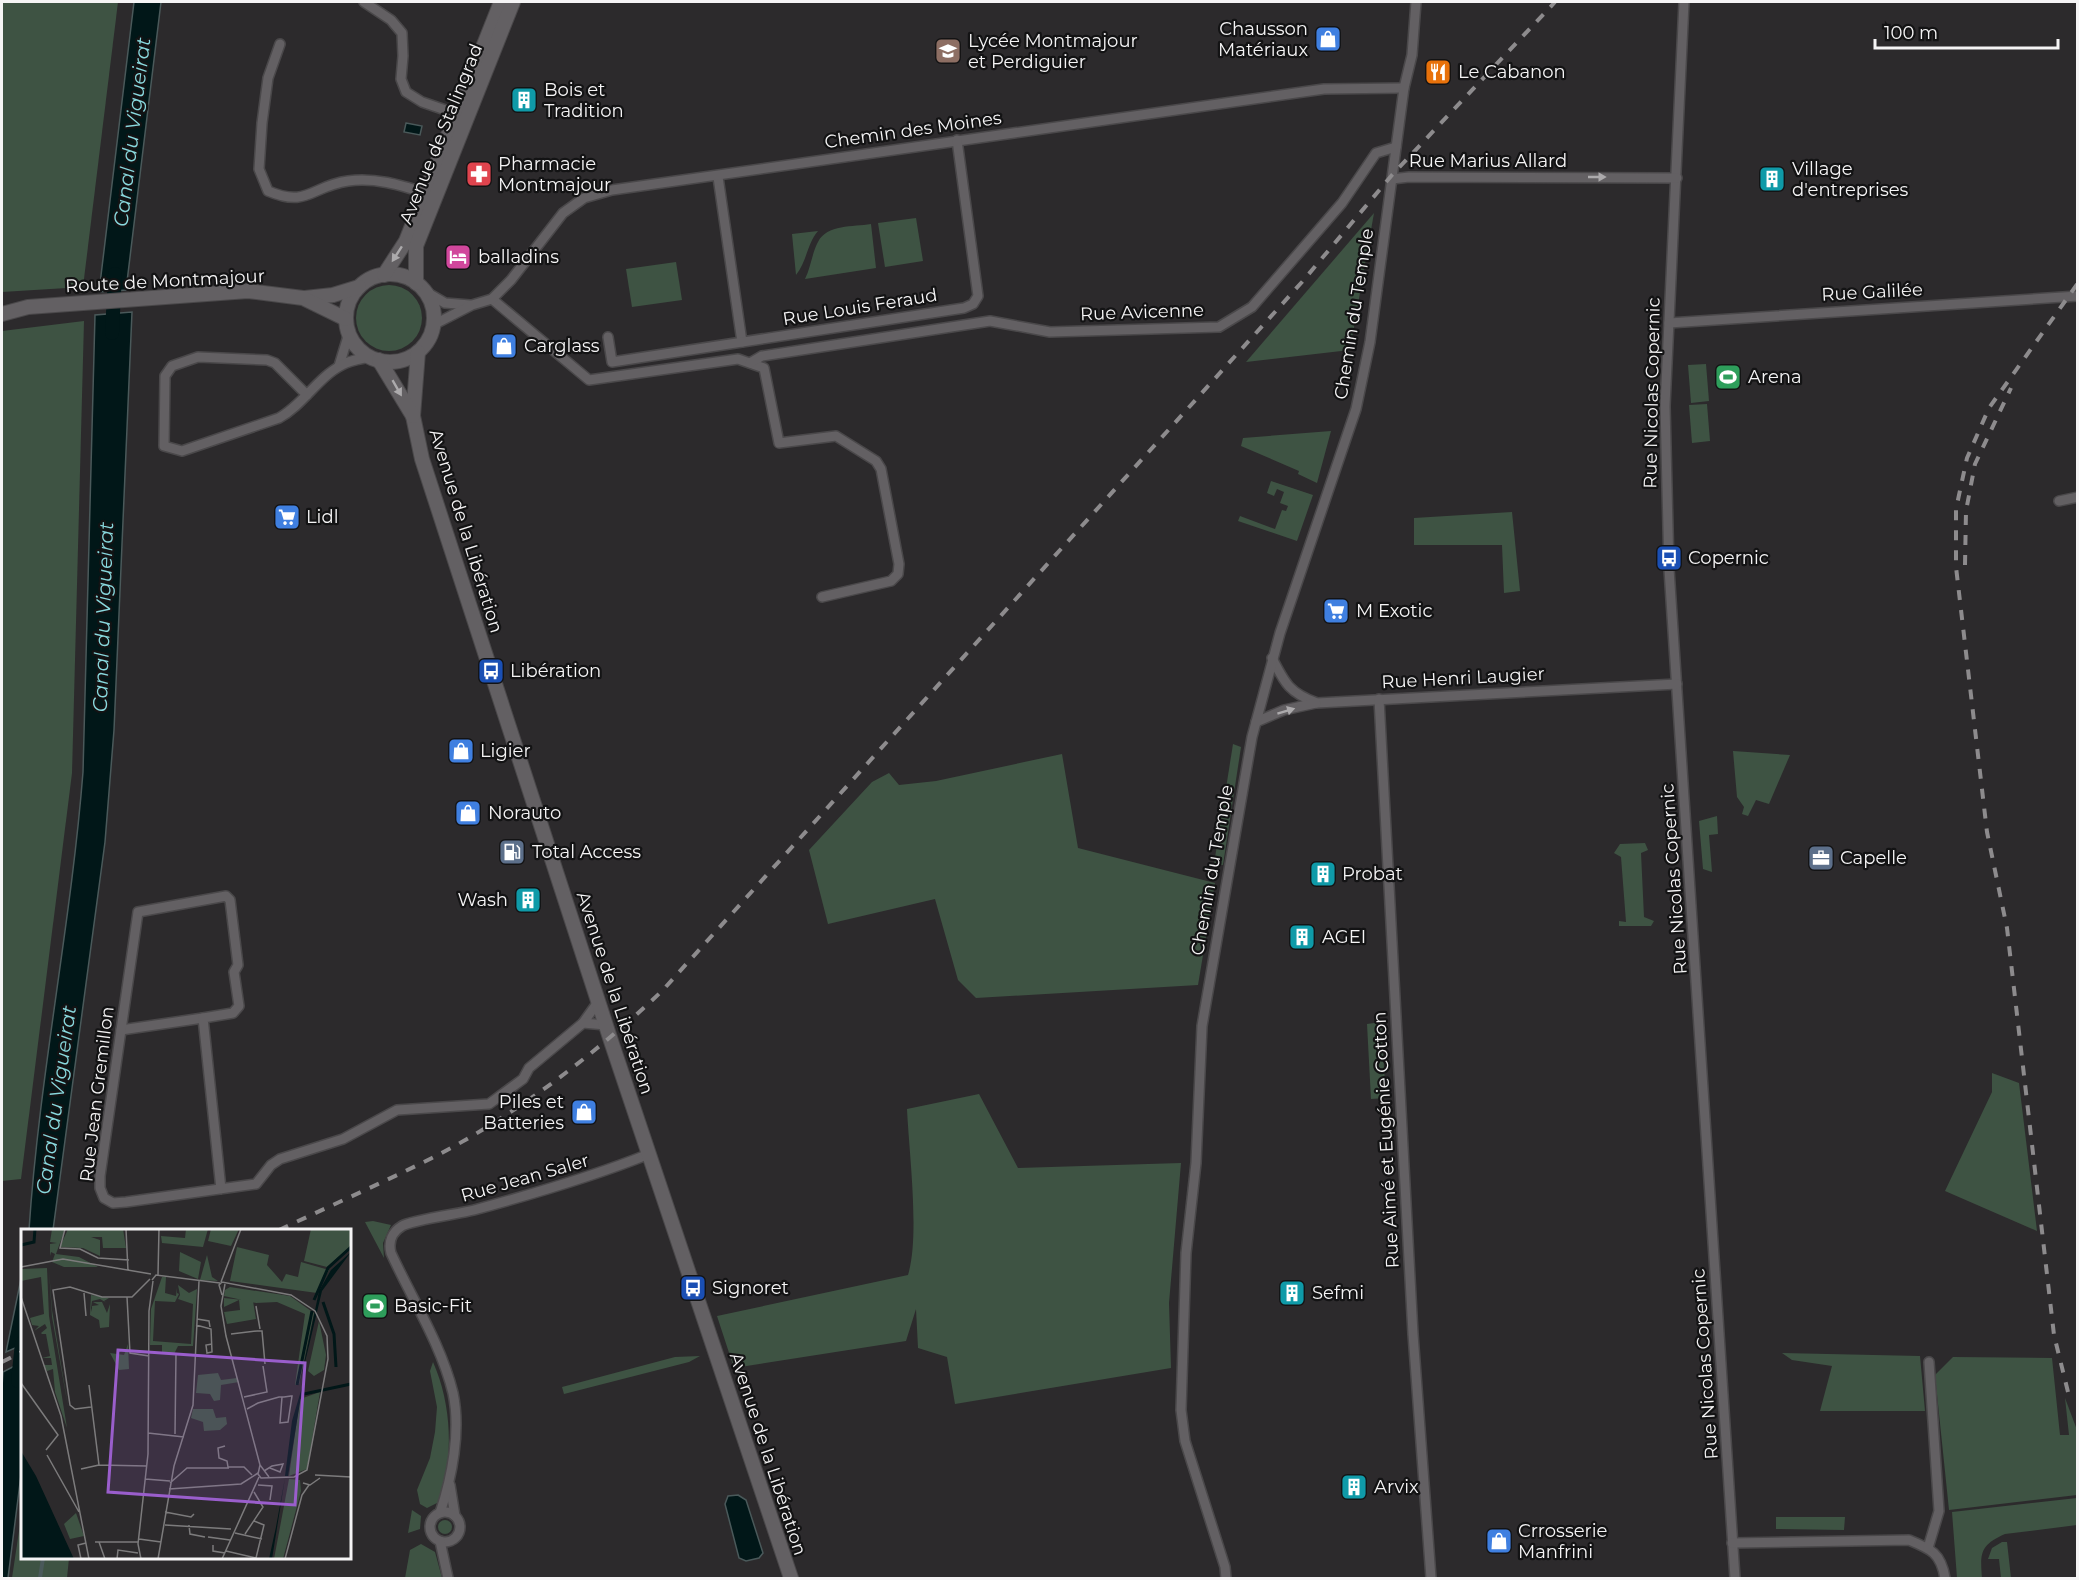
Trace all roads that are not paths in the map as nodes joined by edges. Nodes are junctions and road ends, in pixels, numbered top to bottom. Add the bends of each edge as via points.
1 (364, 2) edge
2 (507, 2) edge
3 (513, 2) edge
4 (1416, 2) edge
5 (1684, 2) edge
6 (498, 8) edge
7 (280, 44) dead end
8 (1404, 88) junction
9 (473, 102) junction
10 (457, 114) junction
11 (461, 135) junction
12 (957, 140) junction
13 (1396, 147) junction
14 (449, 150) junction
15 (718, 177) junction
16 (1677, 178) junction
17 (1392, 179) junction
18 (433, 193) junction
19 (384, 274) junction
20 (359, 287) junction
21 (421, 287) junction
22 (2078, 296) edge
23 (303, 298) junction
24 (492, 299) junction
25 (2, 303) edge
26 (472, 305) junction
27 (28, 307) junction
28 (2, 314) edge
29 (1669, 323) junction
30 (434, 325) junction
31 (347, 326) junction
32 (608, 337) dead end
33 (742, 342) junction
34 (418, 352) junction
35 (375, 359) junction
36 (750, 363) junction
37 (339, 366) junction
38 (307, 395) junction
39 (413, 416) junction
40 (2078, 497) edge
41 (2059, 501) dead end
42 (822, 597) dead end
43 (1272, 658) junction
44 (1677, 684) junction
45 (1379, 699) junction
46 (1317, 703) junction
47 (1256, 722) junction
48 (598, 1002) junction
49 (203, 1018) junction
50 (583, 1023) junction
51 (606, 1025) junction
52 (120, 1030) junction
53 (649, 1154) junction
54 (221, 1189) junction
55 (1929, 1362) dead end
56 (450, 1483) junction
57 (440, 1513) junction
58 (455, 1516) junction
59 (444, 1541) junction
60 (1732, 1543) junction
61 (1928, 1548) junction
62 (448, 1578) edge
63 (790, 1578) edge
64 (1226, 1578) edge
65 (1431, 1578) edge
66 (1735, 1578) edge
67 (1945, 1578) edge

1 - 10 street via 391,20 402,33 400,79 406,92
2 - 6 main road, Avenue de Stalingrad via 504,9
3 - 9 main road, Avenue de Stalingrad
4 - 8 street, Rue Marius Allard via 1412,55
5 - 16 street, Rue Nicolas Copernic
6 - 10 main road, Avenue de Stalingrad
7 - 18 street via 268,78 262,123 259,169 268,191 286,199 307,197 345,181 367,179
8 - 12 street, Chemin des Moines via 1324,89
8 - 13 street, Rue Marius Allard
9 - 10 main road
9 - 11 main road, Avenue de Stalingrad
10 - 11 main road
10 - 14 main road, Avenue de Stalingrad
11 - 14 main road, Avenue de Stalingrad
12 - 15 street, Chemin des Moines
12 - 33 street, Rue Louis Feraud via 978,296 973,304
13 - 17 street, Rue Marius Allard
13 - 36 street, Rue Avicenne via 1376,153 1342,203 1252,307 1219,327 1050,332 990,321 762,356
14 - 18 main road, Avenue de Stalingrad
15 - 24 street, Chemin des Moines via 612,190 584,198 563,213
15 - 33 street
17 -> 16 street, Rue Marius Allard
16 - 29 street, Rue Nicolas Copernic
17 - 43 street, Chemin du Temple via 1370,342 1356,409
18 -> 19 main road, Avenue de Stalingrad
18 - 21 main road, Avenue de Stalingrad via 416,246
19 - 20 main road
19 - 21 main road via 395,274
20 - 23 main road, Route de Montmajour
20 - 31 main road via 347,308
21 - 26 street, Chemin des Moines via 445,303
21 - 30 main road via 434,314
22 - 29 street, Rue Galilée
23 - 27 main road, Route de Montmajour via 248,291
23 - 31 main road, Route de Montmajour
24 - 26 street, Chemin des Moines
24 - 36 street via 589,380 738,359
25 - 27 main road, Route de Montmajour
26 - 30 street, Chemin des Moines
27 - 28 main road, Route de Montmajour
29 - 44 street, Rue Nicolas Copernic via 1666,459
30 - 34 main road
31 - 35 main road via 361,351
31 - 37 street
32 - 33 street, Rue Louis Feraud via 612,362
34 - 35 main road via 393,362
34 - 39 main road, Avenue de la Libération
35 - 37 street
35 -> 39 main road, Avenue de la Libération
36 - 42 street via 764,368 779,443 836,436 876,461 880,469 898,574 891,581
37 - 38 street
38 - 38 street via 279,418 182,451 164,446 165,376 172,366 189,358 267,360 275,363
39 - 48 main road, Avenue de la Libération via 445,533
40 - 41 street
43 - 46 street via 1282,679 1296,695
43 - 47 street, Chemin du Temple
44 - 45 street, Rue Henri Laugier
44 - 60 street, Rue Nicolas Copernic
45 - 46 street, Rue Henri Laugier
45 - 65 street, Rue Aimé et Eugénie Cotton via 1413,1334
47 -> 46 street, Rue Henri Laugier via 1284,710
47 - 64 street, Chemin du Temple via 1202,1026 1183,1321 1181,1410 1185,1441
48 - 50 street
48 - 51 main road, Avenue de la Libération
49 - 52 street
49 - 52 street, Rue Jean Gremillon via 233,1013 238,1006 234,972 238,965 230,900 226,896 138,912
49 - 54 street
50 - 51 street
50 - 54 street via 529,1068 523,1079 489,1104 397,1110 343,1140 280,1159 256,1184
51 - 53 main road, Avenue de la Libération
52 - 54 street, Rue Jean Gremillon via 100,1176 104,1198 113,1203
53 - 56 street, Rue Jean Saler via 594,1176 442,1218 406,1224 393,1234 389,1246 442,1359 453,1395
53 - 63 main road, Avenue de la Libération
55 - 61 street via 1939,1511
56 - 57 street
56 - 58 street
57 - 58 street
57 - 59 street via 430,1527 433,1536
58 - 59 street via 460,1531
59 - 62 street
60 - 61 street via 1909,1540
60 - 66 street, Rue Nicolas Copernic
61 - 67 street via 1943,1562

